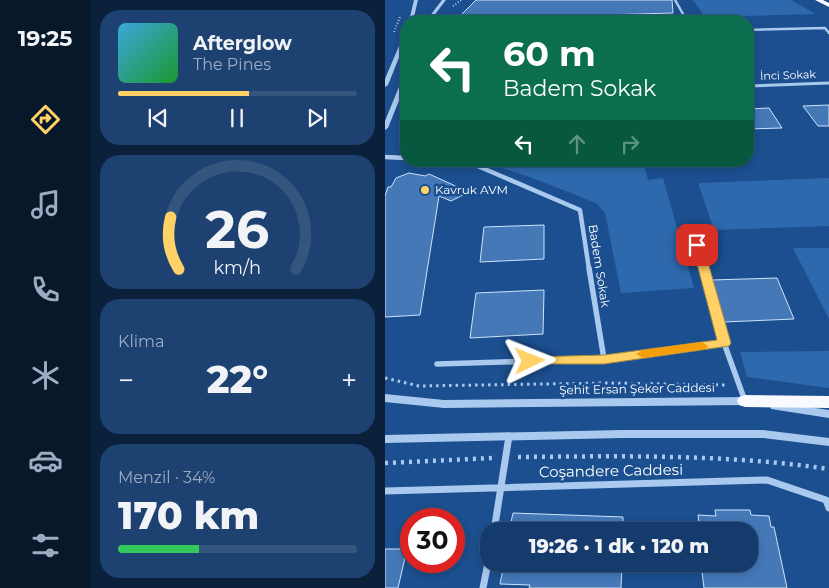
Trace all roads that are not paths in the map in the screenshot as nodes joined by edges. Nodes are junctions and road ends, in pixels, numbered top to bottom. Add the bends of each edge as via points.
1 (416, 0) edge
2 (450, 0) edge
3 (675, 0) edge
4 (818, 0) edge
5 (443, 2) edge
6 (829, 5) edge
7 (412, 15) edge
8 (433, 15) edge
9 (684, 15) edge
10 (754, 30) edge
11 (829, 33) edge
12 (400, 49) edge
13 (829, 83) edge
14 (385, 84) edge
15 (754, 86) edge
16 (400, 94) edge
17 (398, 99) joint
18 (385, 128) edge
19 (385, 158) edge
20 (400, 158) edge
21 (481, 167) edge
22 (697, 245) dead end
23 (724, 343) junction
24 (604, 359) junction
25 (437, 364) dead end
26 (743, 393) junction
27 (387, 398) edge
28 (829, 402) edge
29 (829, 414) edge
30 (509, 435) junction
31 (385, 439) edge
32 (829, 442) edge
33 (502, 487) junction
34 (385, 491) edge
35 (829, 508) edge
36 (496, 522) edge
37 (486, 572) edge
38 (483, 588) edge

1 - 7 street
2 - 5 street
3 - 9 street
4 - 6 highway
5 - 8 street
10 - 11 street via 825,28
12 - 14 street
13 - 15 street, İnci Sokak
16 - 17 street
17 - 18 street
19 - 20 street
21 - 24 street, Badem Sokak via 580,210
22 - 23 street
23 - 24 street
23 - 26 street
24 - 25 street
26 - 27 street, Şehit Ersan Şeker Caddesi via 444,404
26 - 28 highway
26 - 29 street, Şehit Ersan Şeker Caddesi
30 - 31 street
30 - 32 street via 763,434
30 - 33 street
33 - 34 street, Coşandere Caddesi
33 - 35 street, Coşandere Caddesi via 767,480 827,500
33 - 36 street
37 - 38 street

